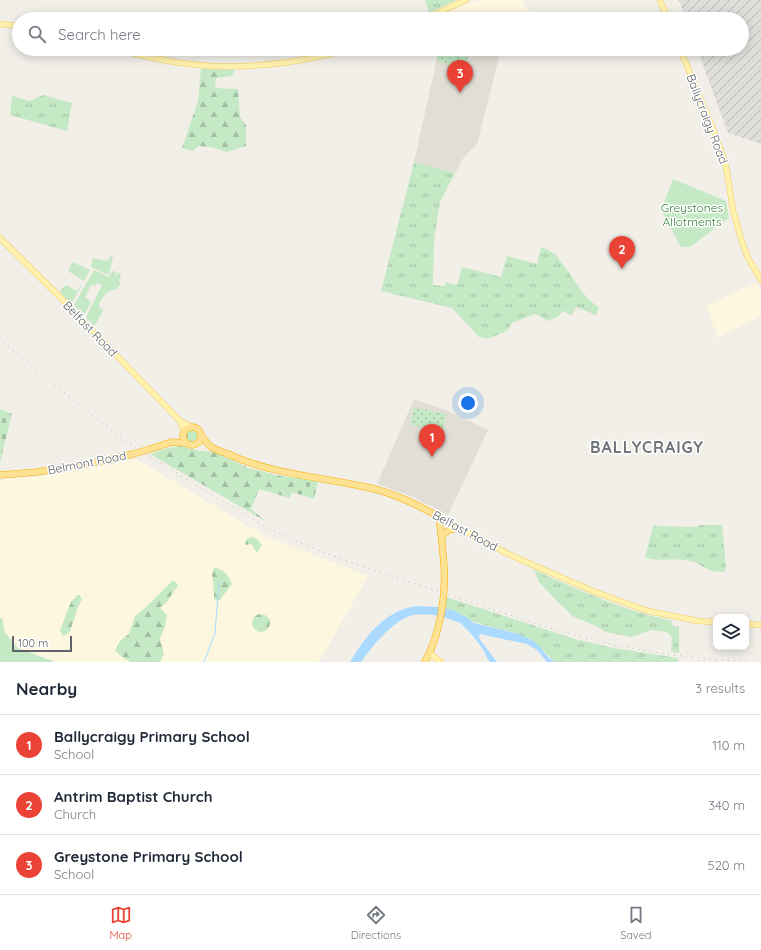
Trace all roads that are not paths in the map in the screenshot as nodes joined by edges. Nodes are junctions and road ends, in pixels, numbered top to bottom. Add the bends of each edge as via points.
1 (466, 0) edge
2 (660, 0) edge
3 (439, 12) edge
4 (665, 12) edge
5 (0, 24) edge
6 (12, 25) edge
7 (147, 56) edge
8 (321, 56) edge
9 (683, 56) edge
10 (0, 238) edge
11 (761, 280) edge
12 (180, 421) junction
13 (192, 427) junction
14 (184, 432) junction
15 (202, 435) junction
16 (172, 442) junction
17 (185, 443) junction
18 (195, 445) junction
19 (211, 447) junction
20 (0, 475) edge
21 (440, 517) junction
22 (459, 528) junction
23 (441, 540) junction
24 (713, 622) edge
25 (749, 624) edge
26 (761, 625) edge
27 (430, 654) junction
28 (426, 662) edge
29 (441, 662) edge

1 - 3 main road
2 - 4 main road
5 - 6 main road
7 - 8 main road via 210,66 238,66
9 - 11 main road, Ballycraigy Road via 724,159 733,210 742,242
10 - 12 main road, Belfast Road
12 - 13 main road, Belfast Road
12 - 14 main road, Belfast Road
13 - 14 highway
13 - 15 highway via 197,428
14 - 16 highway, Belmont Road
14 - 17 highway
15 - 18 highway
15 - 19 highway, Belfast Road
16 - 17 highway, Belmont Road
16 - 20 highway, Belmont Road, bridge via 84,465
17 - 18 highway
18 - 19 highway, Belfast Road
19 - 21 highway, Belfast Road via 238,459 278,471 379,490 409,501
21 - 22 main road, Belfast Road
21 - 23 highway
22 - 23 highway via 448,530
22 - 24 main road, Belfast Road via 510,555 595,592 648,611
23 - 27 highway via 444,567 440,622
25 - 26 main road
27 - 28 highway
27 - 29 main road

